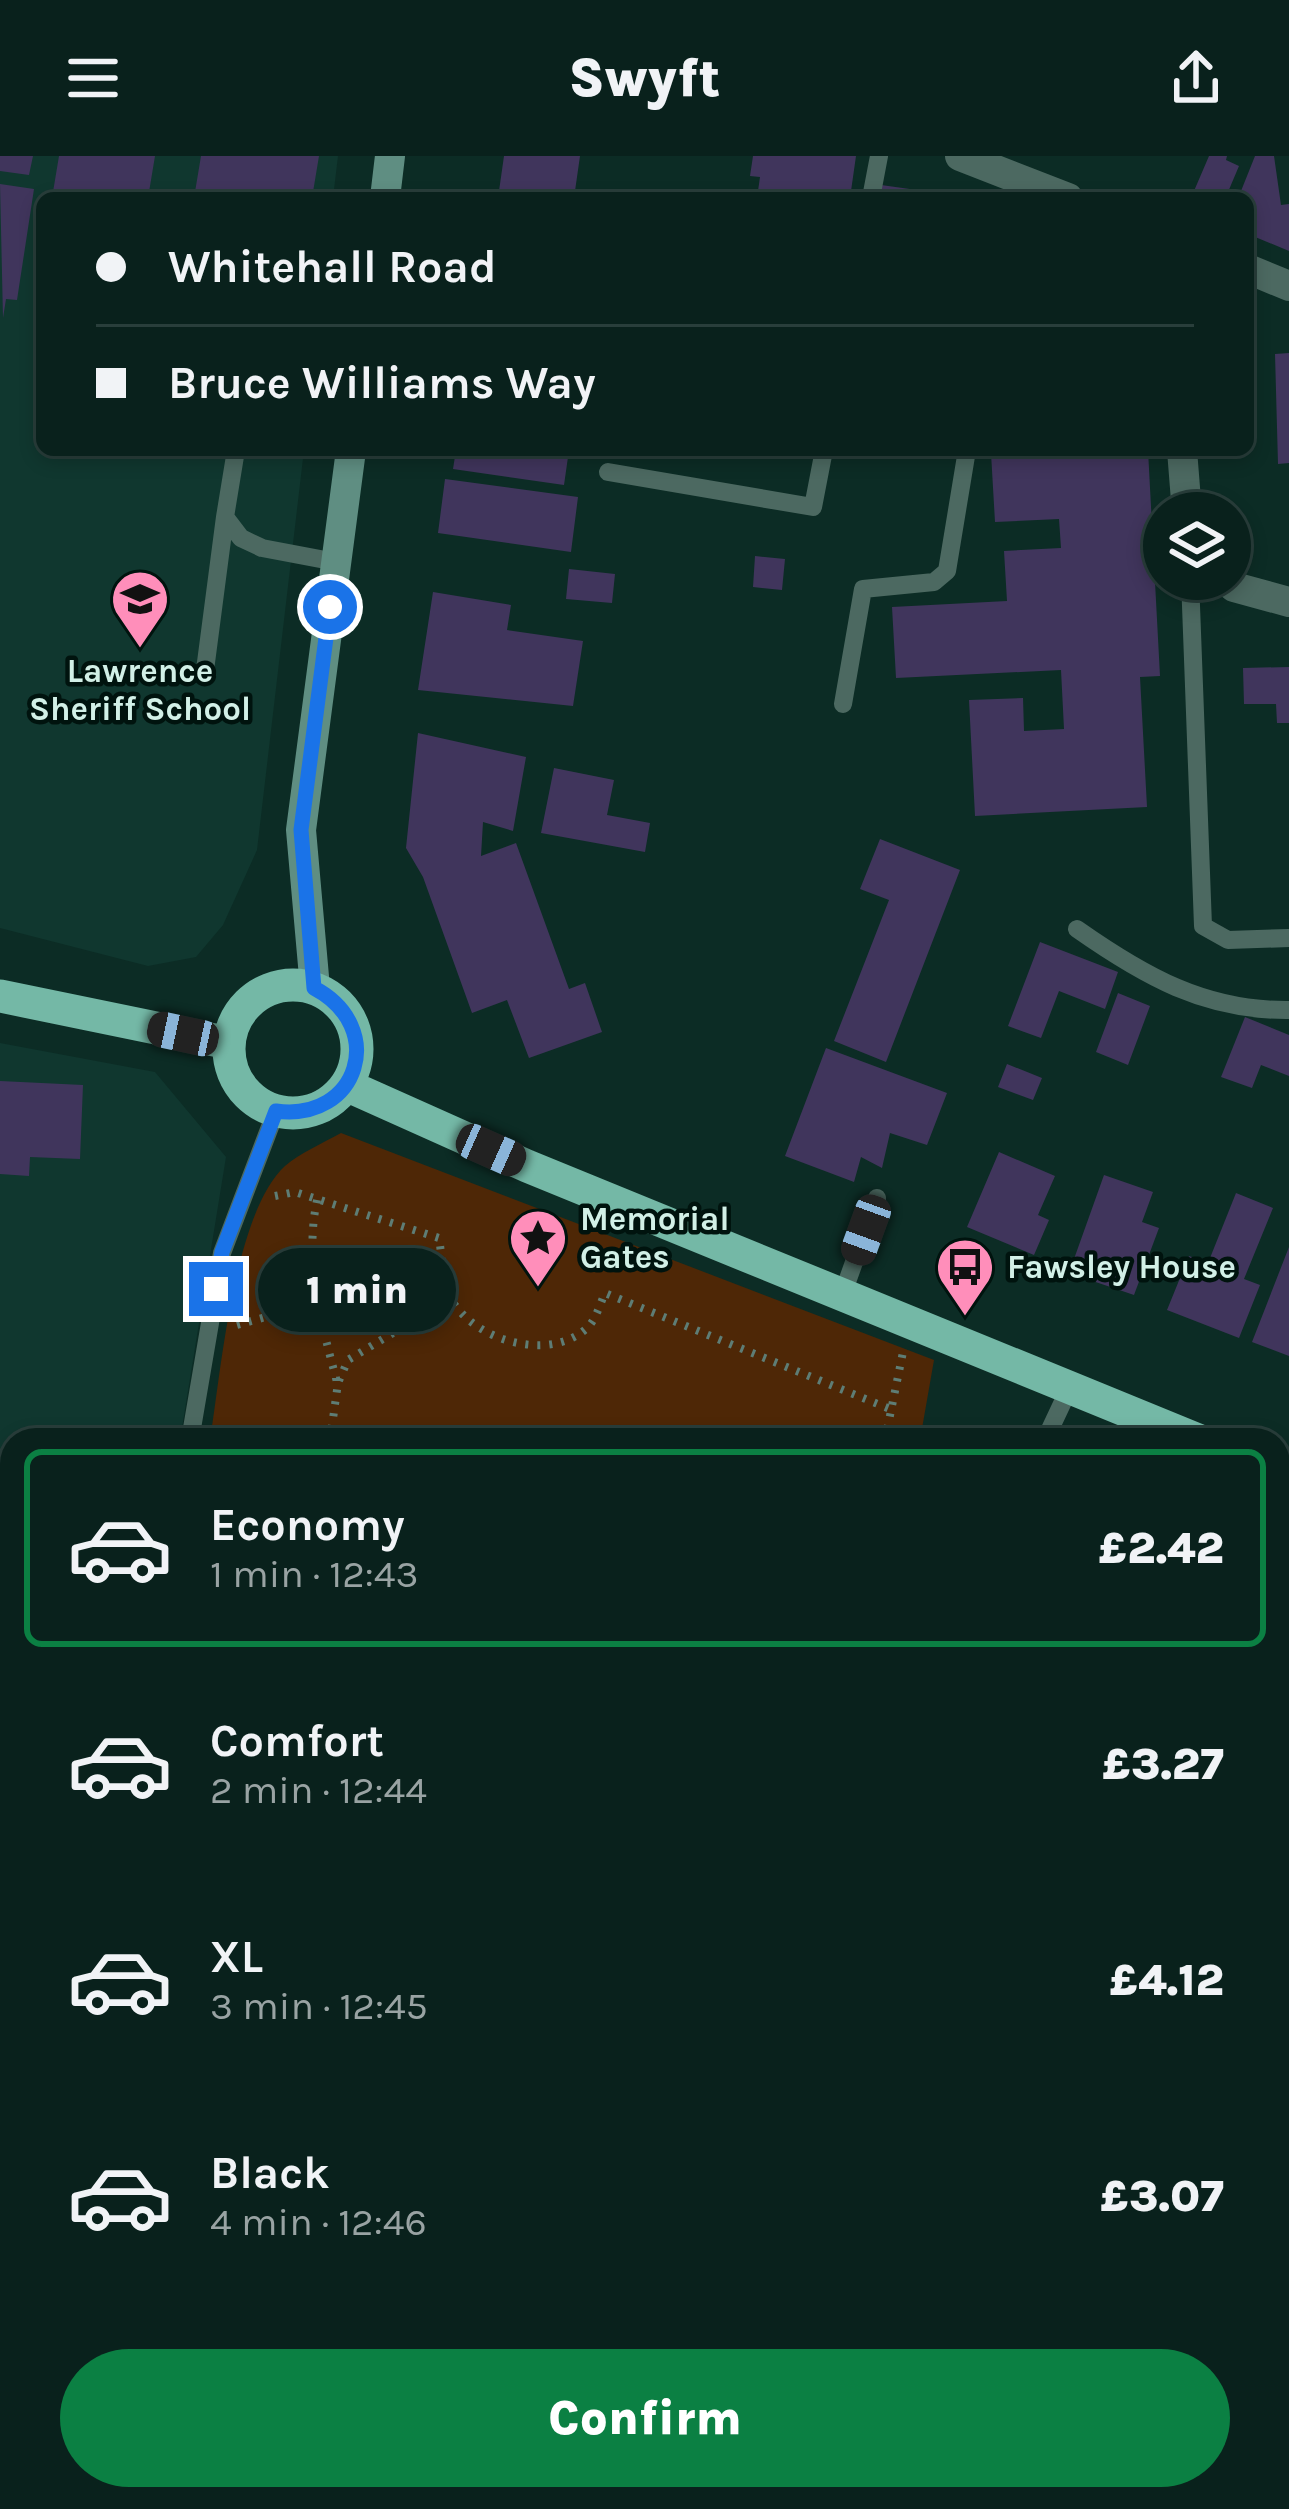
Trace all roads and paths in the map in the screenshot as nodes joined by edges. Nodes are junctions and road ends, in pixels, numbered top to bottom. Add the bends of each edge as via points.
1 (390, 156) edge
2 (879, 156) edge
3 (960, 156) edge
4 (386, 192) edge
5 (872, 192) edge
6 (1053, 192) edge
7 (1254, 271) edge
8 (1289, 286) edge
9 (235, 456) edge
10 (350, 456) edge
11 (823, 456) edge
12 (966, 456) edge
13 (1182, 456) edge
14 (608, 472) dead end
15 (1185, 492) edge
16 (226, 518) junction
17 (336, 562) junction
18 (1251, 592) edge
19 (1191, 600) edge
20 (1289, 602) edge
21 (205, 670) dead end
22 (843, 704) dead end
23 (1077, 929) dead end
24 (1289, 938) edge
25 (314, 988) junction
26 (0, 996) edge
27 (1289, 1010) edge
28 (229, 1043) junction
29 (346, 1085) junction
30 (276, 1111) junction
31 (877, 1198) dead end
32 (317, 1200) junction
33 (241, 1203) junction
34 (843, 1293) junction
35 (451, 1298) junction
36 (316, 1303) junction
37 (910, 1322) junction
38 (209, 1326) junction
39 (338, 1383) junction
40 (1068, 1390) junction
41 (890, 1409) junction
42 (192, 1428) edge
43 (332, 1428) edge
44 (887, 1428) edge
45 (1051, 1428) edge
46 (1167, 1428) edge

1 - 4 main road
2 - 5 lane
3 - 6 street
7 - 8 street
9 - 16 lane
10 - 17 main road
11 - 14 lane via 813,507
12 - 22 lane via 947,571 934,582 863,589
13 - 15 street
16 - 17 lane via 262,548
16 - 21 lane
17 - 25 main road via 301,830
18 - 20 street
19 - 24 lane via 1203,926 1228,940
23 - 27 lane via 1137,971 1202,1001
25 - 28 highway via 295,984 258,994
25 - 29 highway via 332,997 355,1029
26 - 28 highway
28 - 30 highway via 236,1078
29 - 30 highway via 315,1109
29 - 34 highway
30 - 33 lane
31 - 34 lane
32 - 33 path via 295,1192
32 - 35 path via 439,1238
32 - 36 path
33 - 38 lane via 222,1252
34 - 37 highway
35 - 39 path via 348,1360
35 - 41 path via 474,1326 516,1342 560,1345 590,1326 605,1293
36 - 38 path
36 - 39 path
37 - 40 highway
37 - 41 path
38 - 42 lane
39 - 43 path
40 - 45 lane
40 - 46 highway
41 - 44 path

